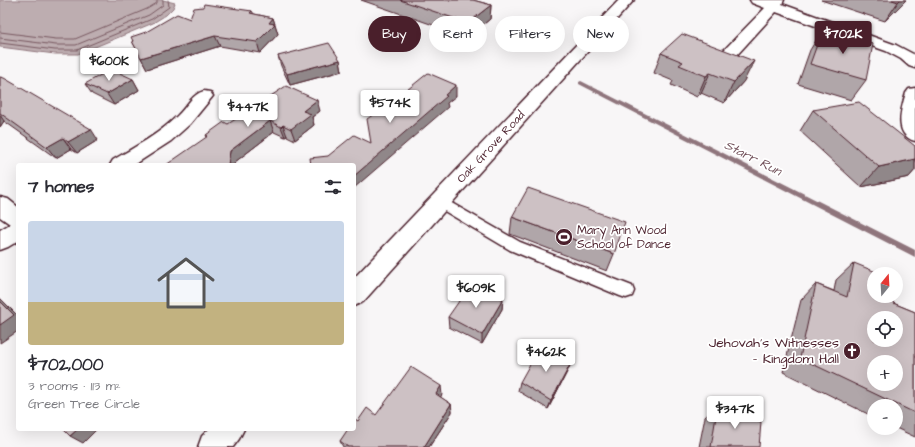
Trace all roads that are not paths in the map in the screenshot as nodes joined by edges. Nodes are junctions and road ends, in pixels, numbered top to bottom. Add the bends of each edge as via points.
1 (627, 0) edge
2 (757, 0) edge
3 (776, 3) edge
4 (730, 53) edge
5 (915, 63) edge
6 (915, 92) edge
7 (204, 96) dead end
8 (915, 135) edge
9 (123, 163) edge
10 (441, 202) junction
11 (0, 204) edge
12 (16, 217) edge
13 (16, 231) edge
14 (0, 241) edge
15 (626, 291) dead end
16 (356, 293) edge
17 (227, 431) edge
18 (213, 447) edge

1 - 10 street, Oak Grove Road
2 - 3 street
3 - 4 street
3 - 5 street via 891,48
6 - 8 street via 909,112
7 - 9 street via 184,120 164,137
10 - 15 lane via 515,246
10 - 16 street, Oak Grove Road
11 - 12 street
13 - 14 street
17 - 18 street

